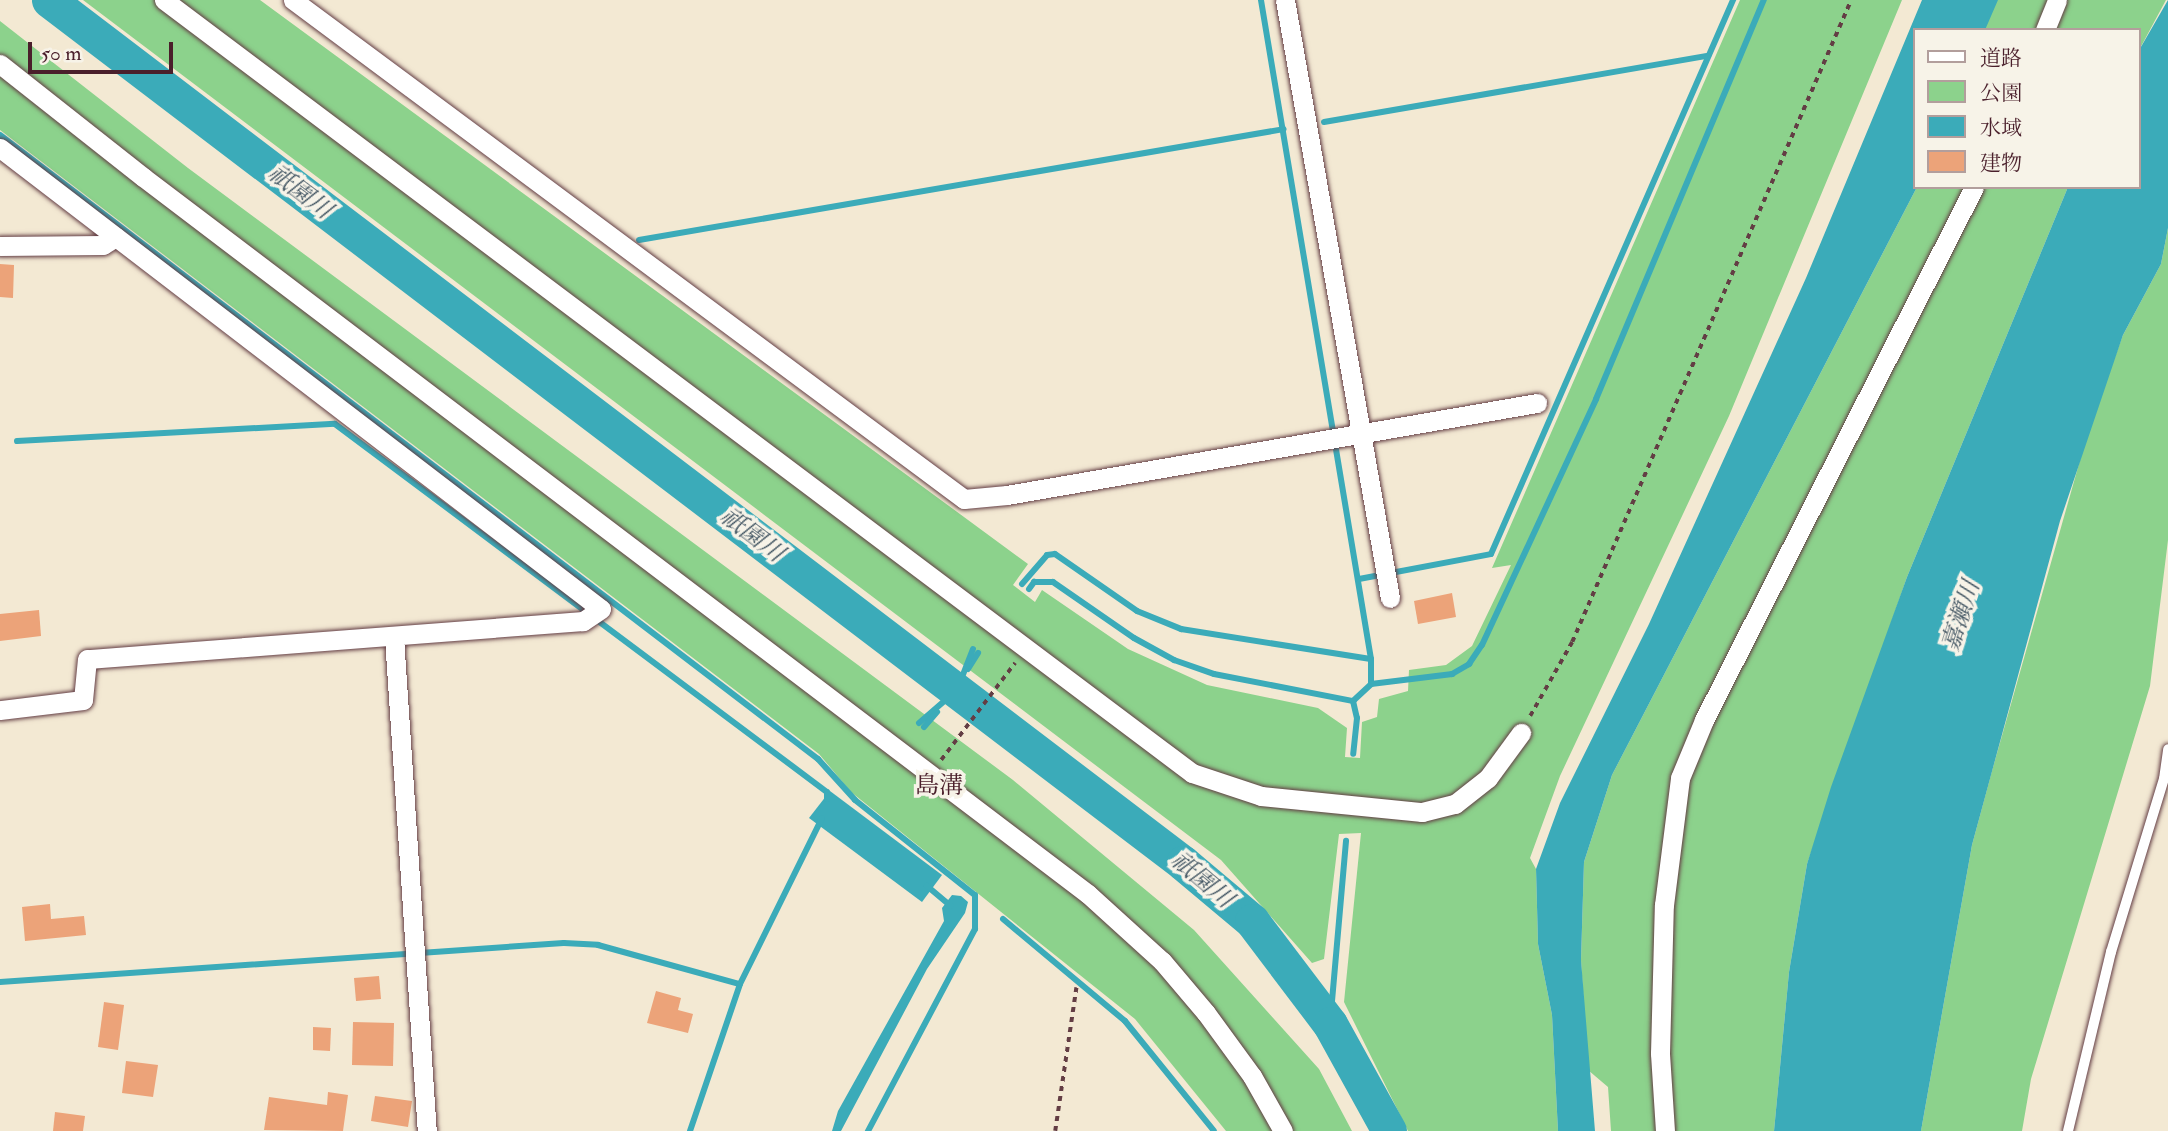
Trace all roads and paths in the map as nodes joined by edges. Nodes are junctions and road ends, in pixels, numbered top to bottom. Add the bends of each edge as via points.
1 (164, 0) edge
2 (293, 0) edge
3 (1285, 0) edge
4 (1851, 0) edge
5 (2057, 0) edge
6 (2046, 28) edge
7 (0, 64) edge
8 (0, 148) edge
9 (1973, 189) edge
10 (116, 237) junction
11 (0, 246) edge
12 (1537, 403) dead end
13 (1359, 433) junction
14 (1390, 598) dead end
15 (394, 636) junction
16 (1026, 649) junction
17 (0, 710) edge
18 (1521, 733) joint
19 (2168, 749) edge
20 (929, 775) junction
21 (1076, 988) dead end
22 (427, 1131) edge
23 (1055, 1131) edge
24 (1283, 1131) edge
25 (1665, 1131) edge
26 (2068, 1131) edge

1 - 16 street
2 - 13 street via 964,499
3 - 13 street
4 - 18 path via 1572,642
5 - 6 street
7 - 20 street
8 - 10 street
9 - 25 street via 1704,720 1680,778 1664,905 1660,1053
10 - 11 street via 103,245
10 - 15 street via 601,610 583,621
12 - 13 street
13 - 14 street
15 - 17 street via 87,659 83,700
15 - 22 street
16 - 18 street via 1192,773 1261,796 1422,813 1455,804 1488,778
16 - 20 path
19 - 26 lane via 2164,779 2111,952
20 - 24 street via 1088,894 1162,961 1236,1053
21 - 23 path

